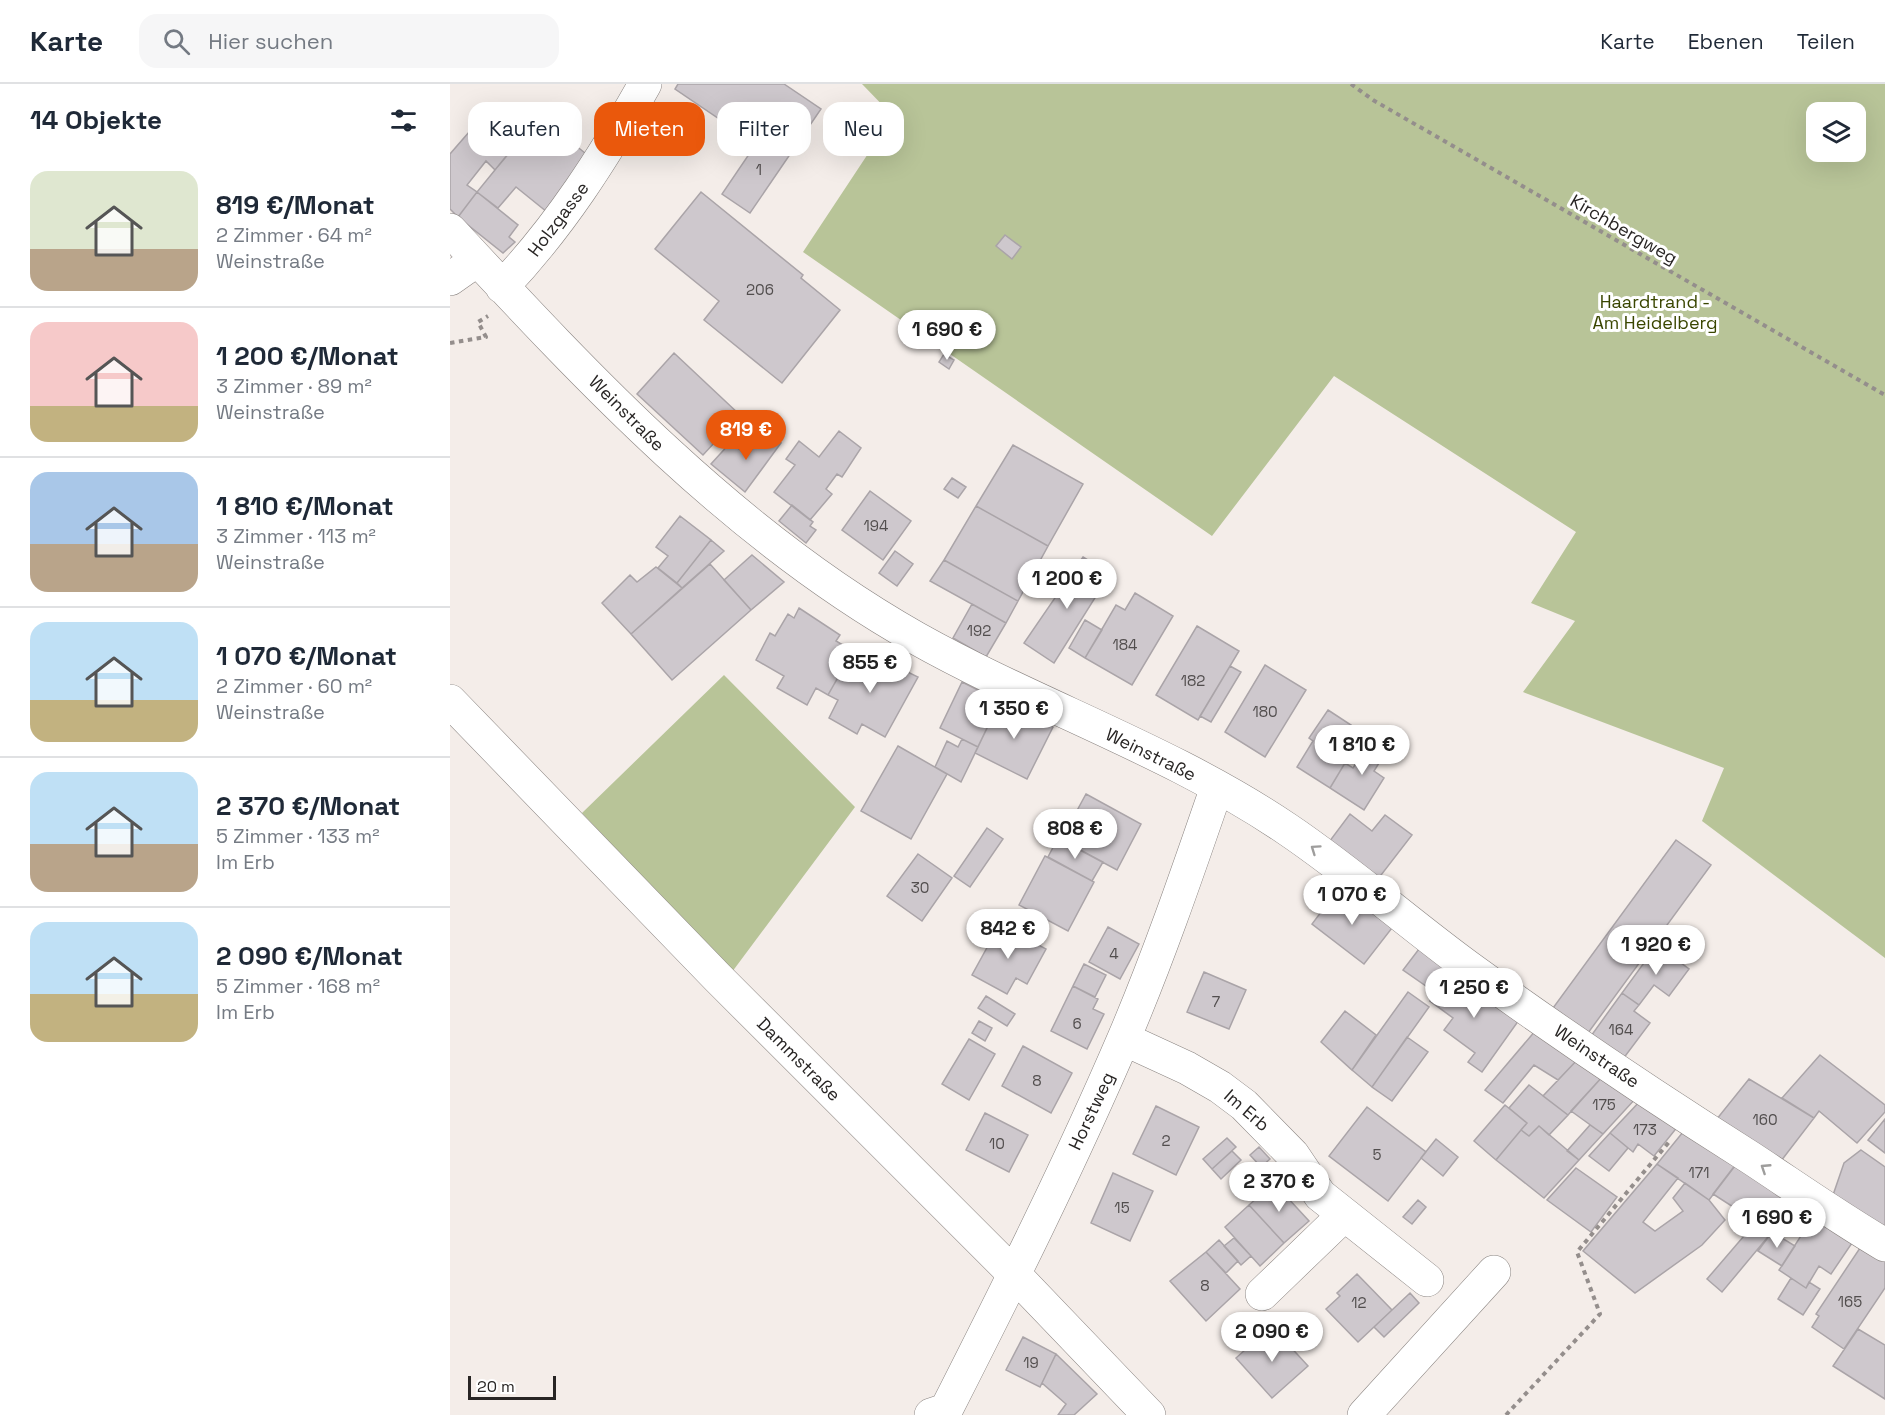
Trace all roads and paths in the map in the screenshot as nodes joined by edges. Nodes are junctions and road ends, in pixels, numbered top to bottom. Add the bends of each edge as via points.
1 (645, 84) edge
2 (1351, 84) edge
3 (450, 231) edge
4 (477, 260) junction
5 (450, 279) edge
6 (502, 287) junction
7 (486, 337) dead end
8 (450, 343) edge
9 (1885, 395) edge
10 (450, 701) edge
11 (1217, 787) junction
12 (1124, 1039) junction
13 (1689, 1119) junction
14 (1344, 1215) junction
15 (1885, 1245) edge
16 (1494, 1272) dead end
17 (1014, 1274) junction
18 (1427, 1280) dead end
19 (1262, 1294) dead end
20 (942, 1413) edge
21 (1149, 1415) edge
22 (1364, 1415) edge
23 (1506, 1415) edge

1 - 6 street, Holzgasse via 600,162 558,223
2 - 9 path, Kirchbergweg
3 - 4 street, Weinstraße
4 - 5 street
4 - 6 street, Weinstraße
6 - 11 street, Weinstraße via 665,451 816,574 917,639
7 - 8 path
10 - 17 street, Dammstraße via 717,977
11 - 12 street, Horstweg
13 -> 11 street, Weinstraße via 1474,971 1295,834
12 - 14 street, Im Erb via 1187,1068 1244,1105 1293,1155 1320,1195
12 - 17 street, Horstweg
15 -> 13 street, Weinstraße
13 - 23 path via 1577,1252 1600,1314
14 - 18 street, Im Erb
14 - 19 street
16 - 22 street
17 - 20 street, Horstweg
17 - 21 street, Dammstraße

